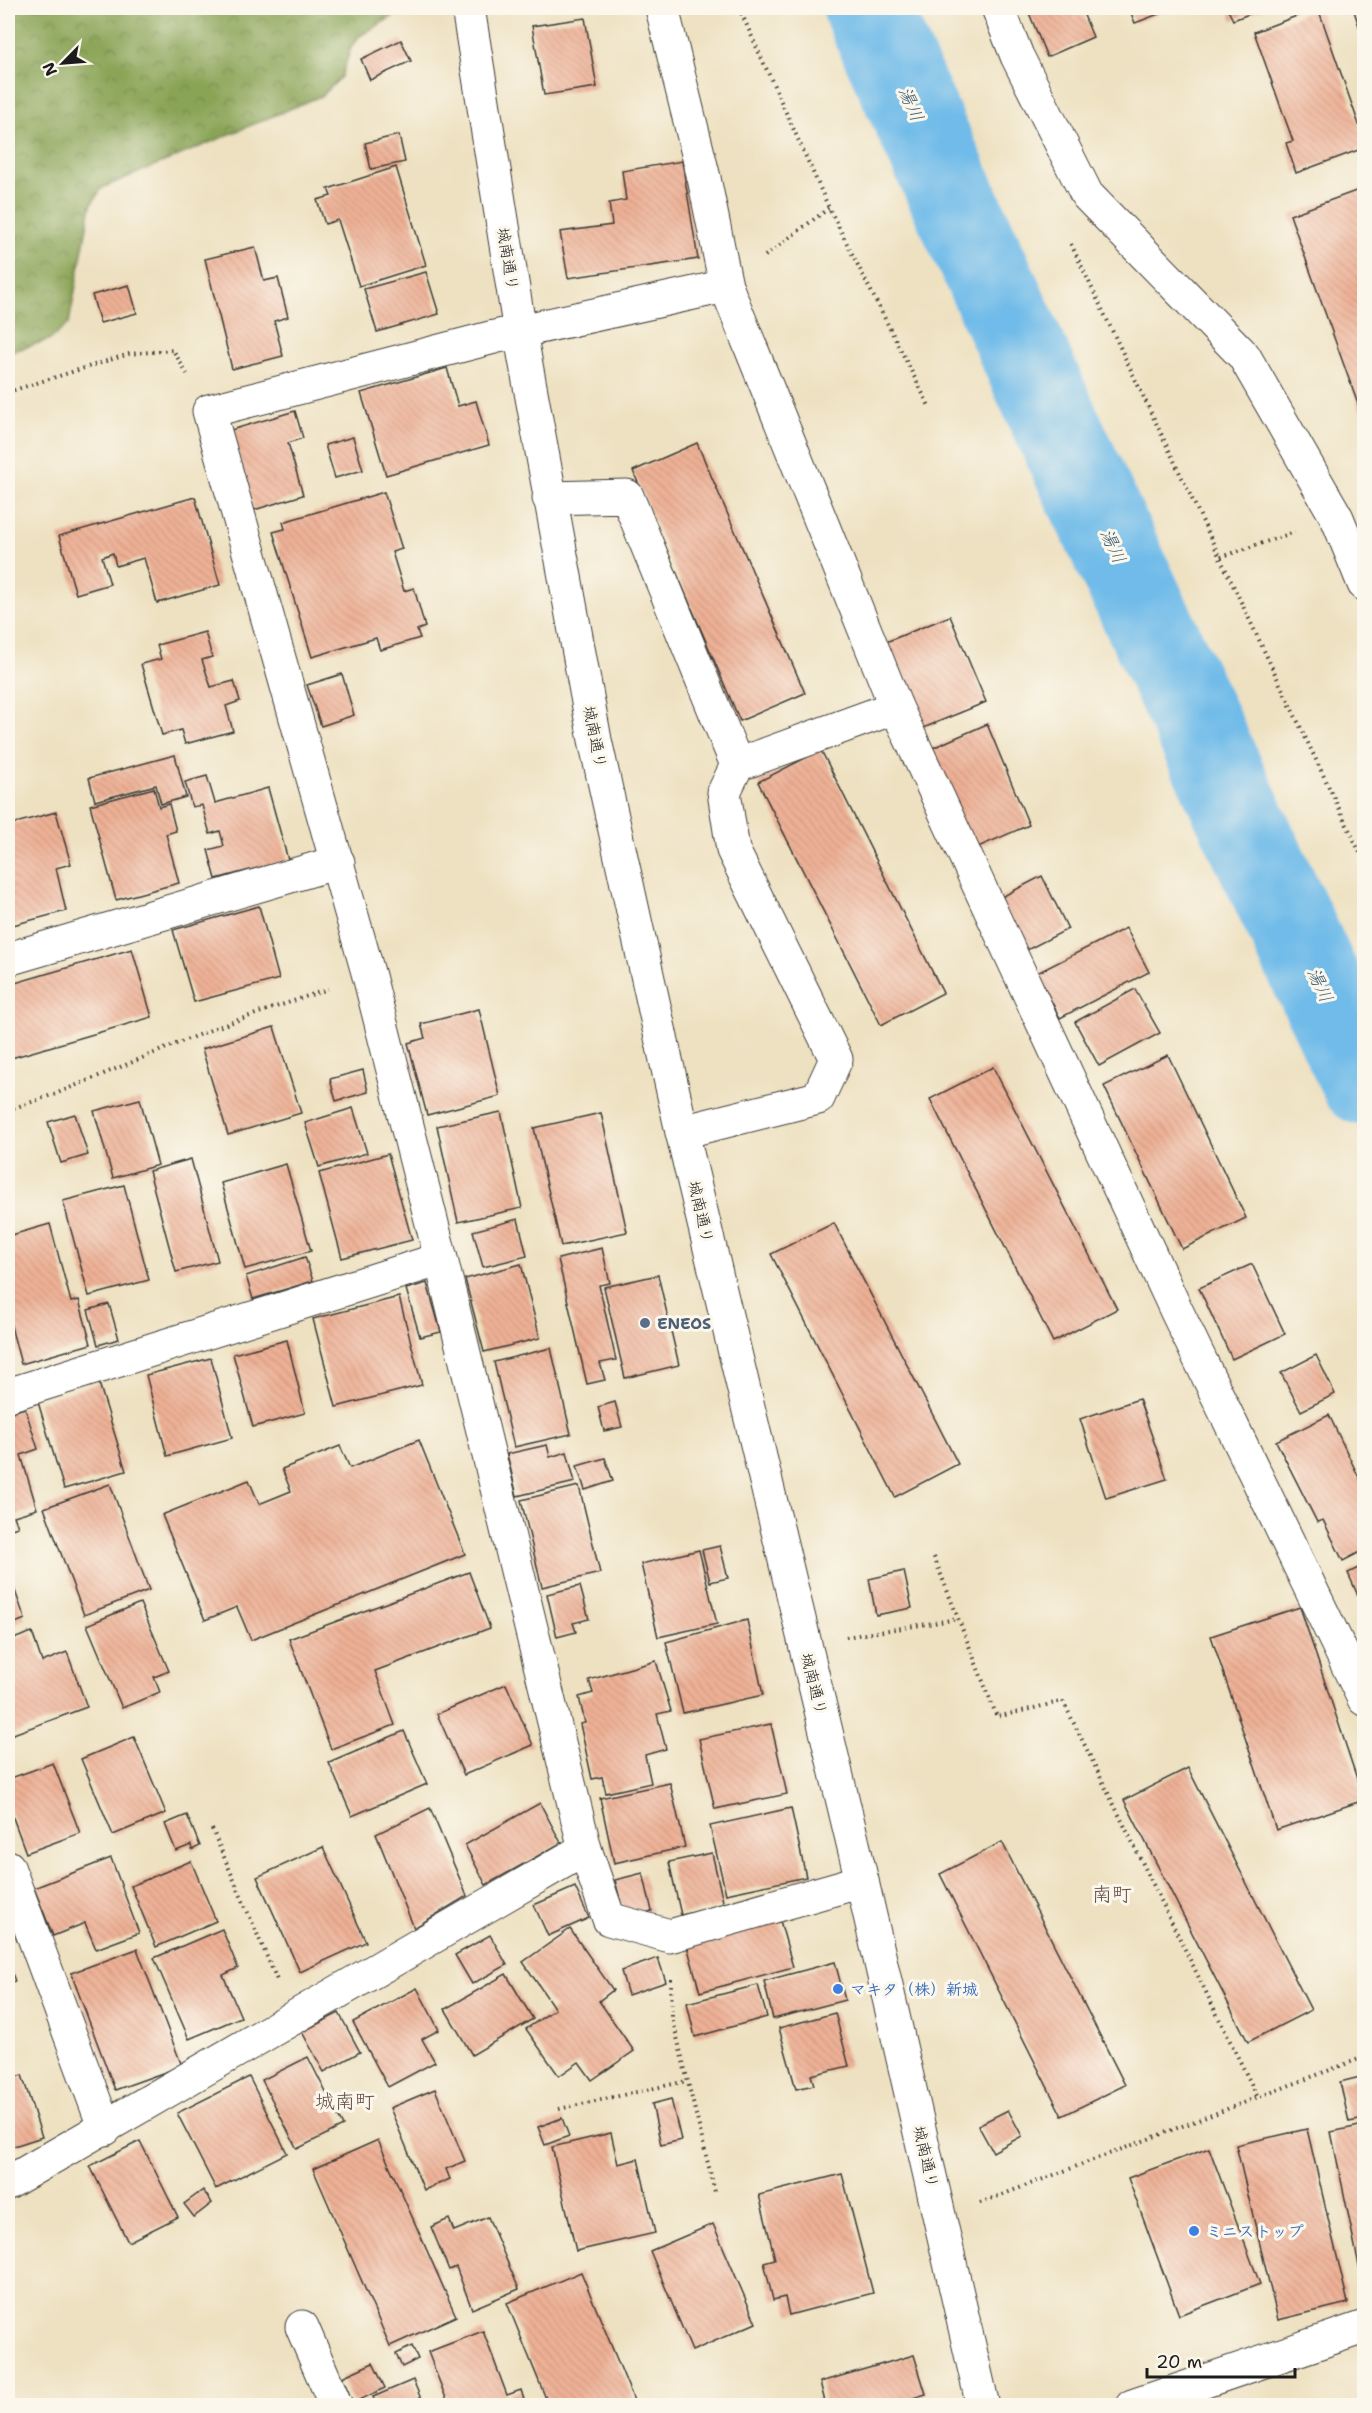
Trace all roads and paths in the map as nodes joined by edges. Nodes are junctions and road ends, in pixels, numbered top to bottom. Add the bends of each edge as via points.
1 (468, 8) edge
2 (662, 8) edge
3 (739, 8) edge
4 (998, 8) edge
5 (829, 208) junction
6 (1070, 241) dead end
7 (726, 286) junction
8 (520, 332) junction
9 (8, 392) edge
10 (929, 406) dead end
11 (209, 411) junction
12 (549, 498) junction
13 (1365, 584) edge
14 (896, 707) junction
15 (737, 765) junction
16 (1365, 861) edge
17 (338, 862) junction
18 (8, 959) edge
19 (369, 976) junction
20 (8, 1110) edge
21 (682, 1132) junction
22 (441, 1258) junction
23 (8, 1395) edge
24 (934, 1557) dead end
25 (958, 1619) junction
26 (804, 1644) junction
27 (1365, 1699) edge
28 (212, 1829) dead end
29 (585, 1849) junction
30 (8, 1867) edge
31 (862, 1881) junction
32 (670, 1936) junction
33 (294, 2019) junction
34 (1365, 2058) edge
35 (687, 2081) junction
36 (1258, 2098) junction
37 (559, 2109) dead end
38 (105, 2129) junction
39 (8, 2183) edge
40 (715, 2192) dead end
41 (940, 2218) junction
42 (302, 2326) dead end
43 (1365, 2327) edge
44 (336, 2406) edge
45 (983, 2406) edge
46 (1132, 2406) edge

1 - 8 street, 城南通り
2 - 7 street
3 - 5 path
4 - 13 street via 1017,56 1086,195 1244,356 1337,518
5 - 7 path
5 - 10 path
6 - 16 path
7 - 8 street
7 - 14 street
8 - 11 street
8 - 12 street, 城南通り
9 - 11 path via 129,354 174,350
11 - 17 street
12 - 15 street via 627,496
12 - 21 street, 城南通り via 595,740
14 - 15 street
14 - 27 street via 1177,1312
15 - 21 street via 724,792 734,850 836,1059 818,1098
17 - 18 street
17 - 19 street
19 - 20 path via 215,1028
19 - 22 street
21 - 26 street, 城南通り
22 - 23 street
22 - 29 street
24 - 25 path
25 - 26 path
25 - 36 path via 997,1717 1063,1701
26 - 31 street, 城南通り
28 - 33 path
29 - 32 street via 609,1919
29 - 33 street
30 - 38 street
31 - 32 street
31 - 41 street, 城南通り
32 - 35 path via 672,2017
33 - 38 street
34 - 36 path
35 - 37 path
35 - 40 path
36 - 41 path
38 - 39 street
41 - 45 street, 城南通り
42 - 44 street
43 - 46 street

